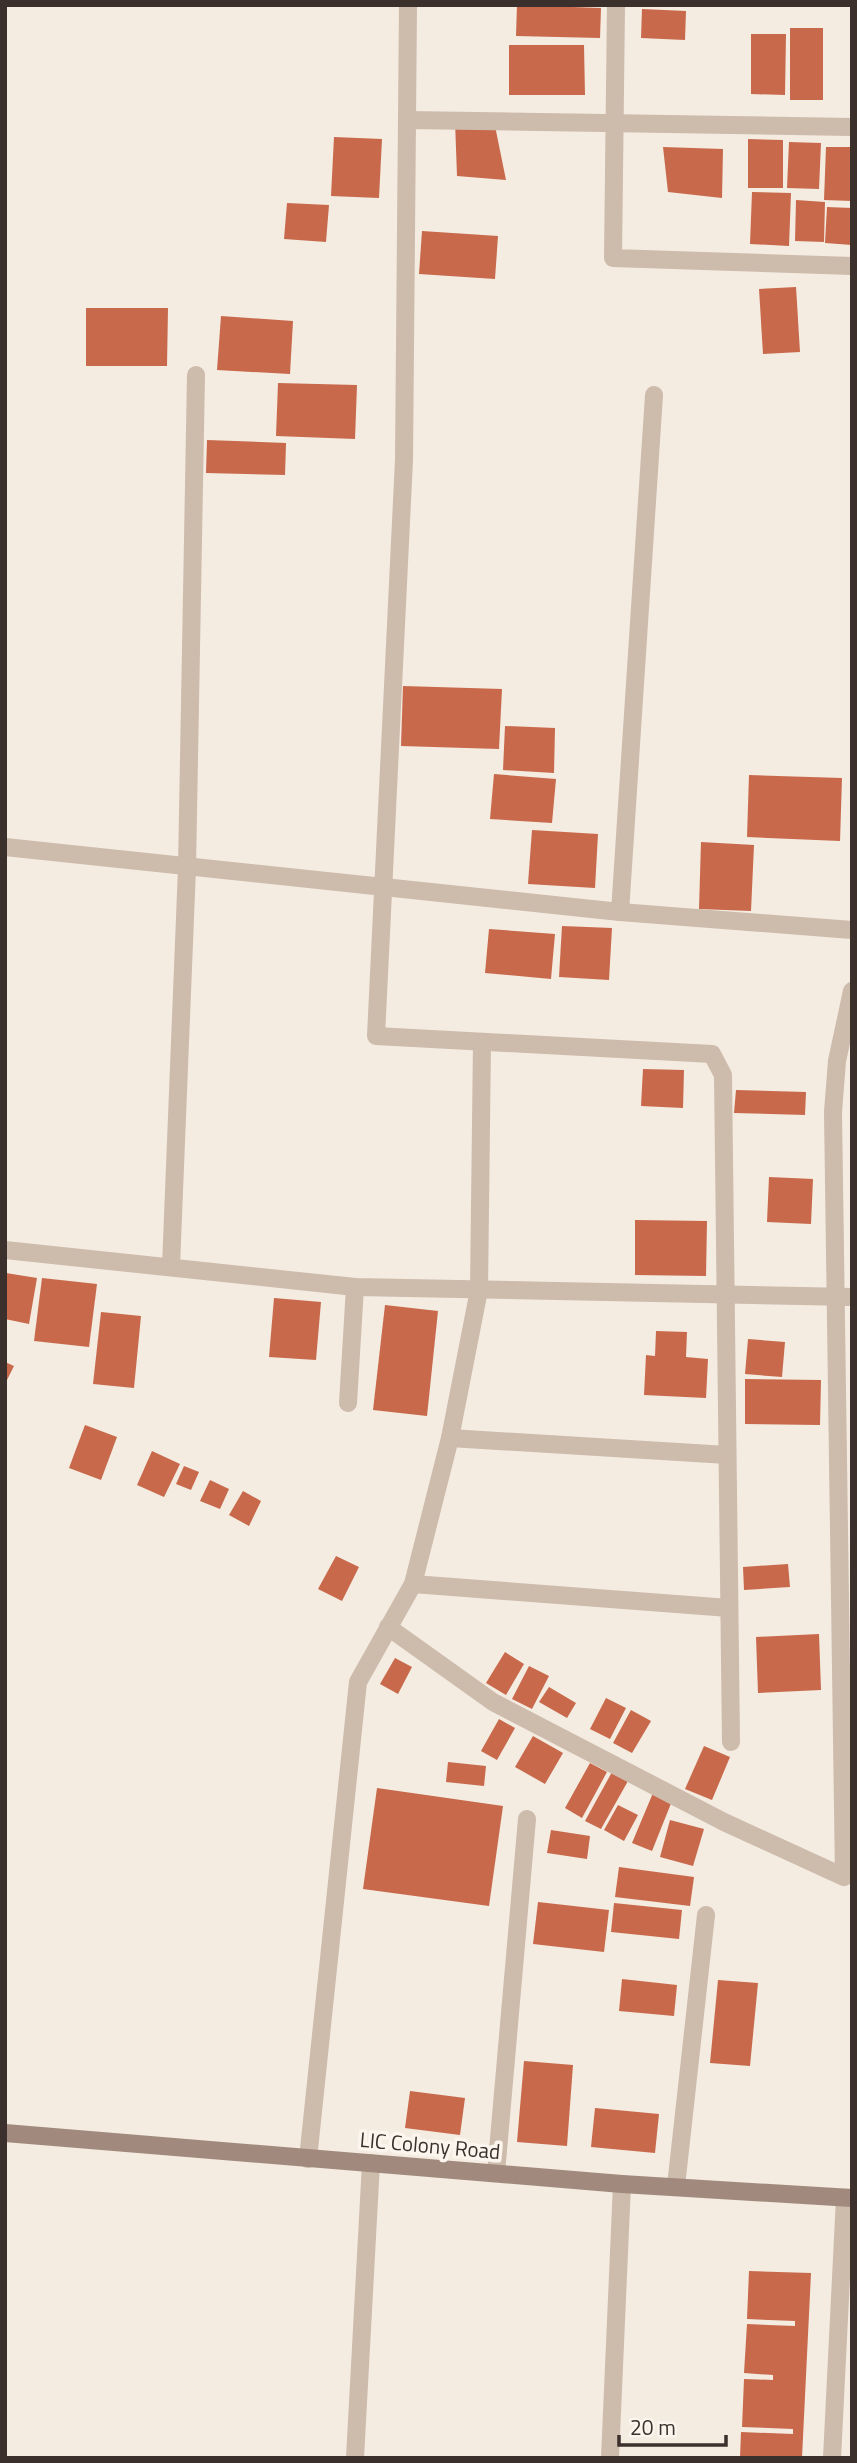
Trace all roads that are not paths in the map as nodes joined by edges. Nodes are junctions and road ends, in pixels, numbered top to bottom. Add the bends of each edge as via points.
1 (408, 5) edge
2 (616, 5) edge
3 (408, 120) junction
4 (615, 123) junction
5 (852, 127) edge
6 (852, 266) edge
7 (196, 375) dead end
8 (654, 395) dead end
9 (5, 847) edge
10 (187, 868) junction
11 (384, 888) junction
12 (621, 912) junction
13 (852, 930) edge
14 (852, 990) edge
15 (482, 1042) junction
16 (5, 1250) edge
17 (171, 1266) junction
18 (355, 1287) junction
19 (479, 1290) junction
20 (725, 1296) junction
21 (844, 1297) edge
22 (348, 1403) dead end
23 (450, 1438) junction
24 (727, 1455) junction
25 (413, 1584) junction
26 (729, 1608) junction
27 (388, 1627) junction
28 (731, 1742) dead end
29 (527, 1819) dead end
30 (706, 1915) dead end
31 (5, 2133) edge
32 (308, 2159) junction
33 (371, 2163) junction
34 (496, 2173) junction
35 (622, 2184) junction
36 (676, 2186) junction
37 (849, 2198) edge
38 (355, 2458) edge
39 (610, 2458) edge
40 (832, 2458) edge

1 - 3 street
2 - 4 street
3 - 4 street
3 - 11 street via 404,460
4 - 5 street
4 - 6 street via 613,258
7 - 10 street
8 - 12 street
9 - 10 street
10 - 11 street
10 - 17 street
11 - 12 street
11 - 15 street via 376,1037
12 - 13 street
14 - 21 street via 837,1061 833,1112
15 - 19 street
15 - 20 street via 712,1054 723,1075
16 - 17 street
17 - 18 street
18 - 19 street
18 - 22 street
19 - 20 street
19 - 23 street
20 - 21 street
20 - 24 street
21 - 27 street via 844,1877 724,1822 493,1702
23 - 24 street
23 - 25 street
24 - 26 street
25 - 26 street
25 - 27 street
26 - 28 street
27 - 32 street via 358,1682
29 - 34 street
30 - 36 street
31 - 32 main road, LIC Colony Road
32 - 33 main road, LIC Colony Road
33 - 34 main road, LIC Colony Road
33 - 38 street
34 - 35 main road, LIC Colony Road
35 - 36 main road, LIC Colony Road
35 - 39 street
36 - 37 main road, LIC Colony Road
37 - 40 street

